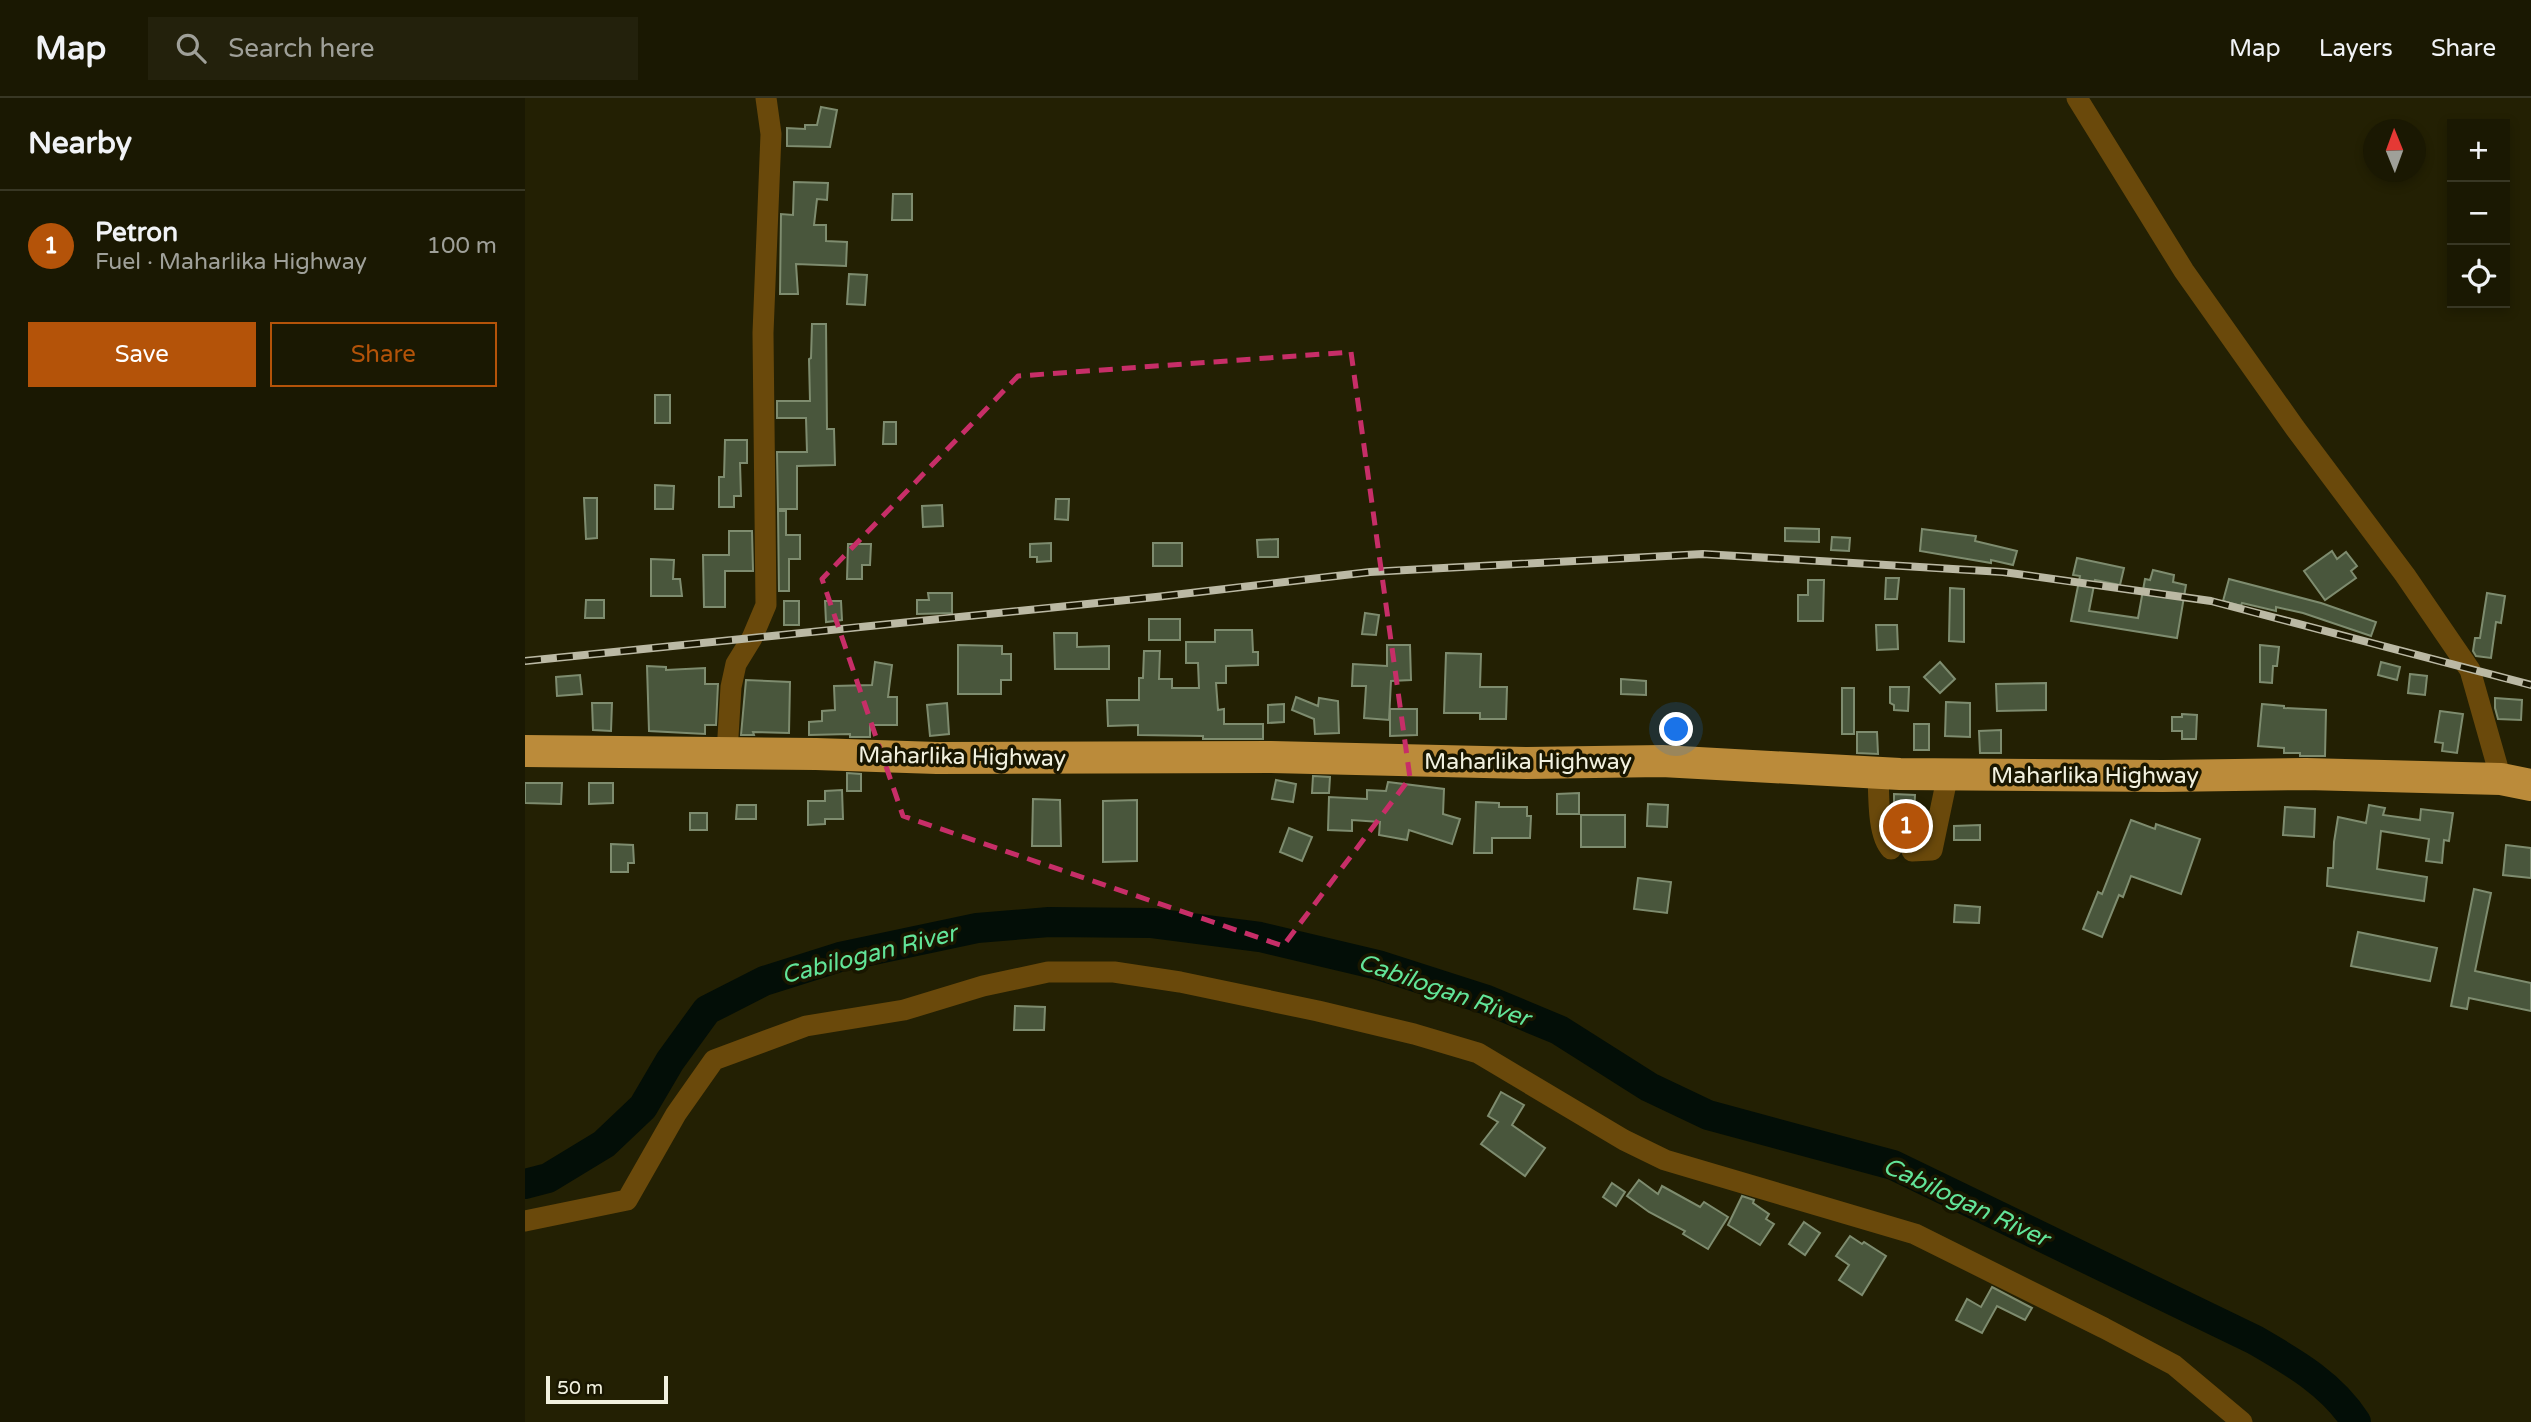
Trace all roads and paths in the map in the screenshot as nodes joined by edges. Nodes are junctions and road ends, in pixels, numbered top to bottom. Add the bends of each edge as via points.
1 (766, 98) edge
2 (2077, 98) edge
3 (525, 751) edge
4 (727, 753) junction
5 (1878, 772) junction
6 (1948, 774) junction
7 (2516, 782) edge
8 (525, 1220) edge
9 (2242, 1422) edge

1 - 4 street via 771,134 763,333 766,605 736,664
2 - 7 street via 2184,271 2470,670
3 - 4 highway, Maharlika Highway
4 - 5 highway, Maharlika Highway via 1662,761
5 - 6 highway, Maharlika Highway
5 - 6 street via 1885,843 1902,850 1932,850
6 - 7 highway, Maharlika Highway via 2306,774
8 - 9 street via 627,1200 676,1114 714,1060 806,1026 904,1010 983,986 1048,972 1114,972 1318,1011 1478,1053 1665,1160 1915,1234 2174,1365

